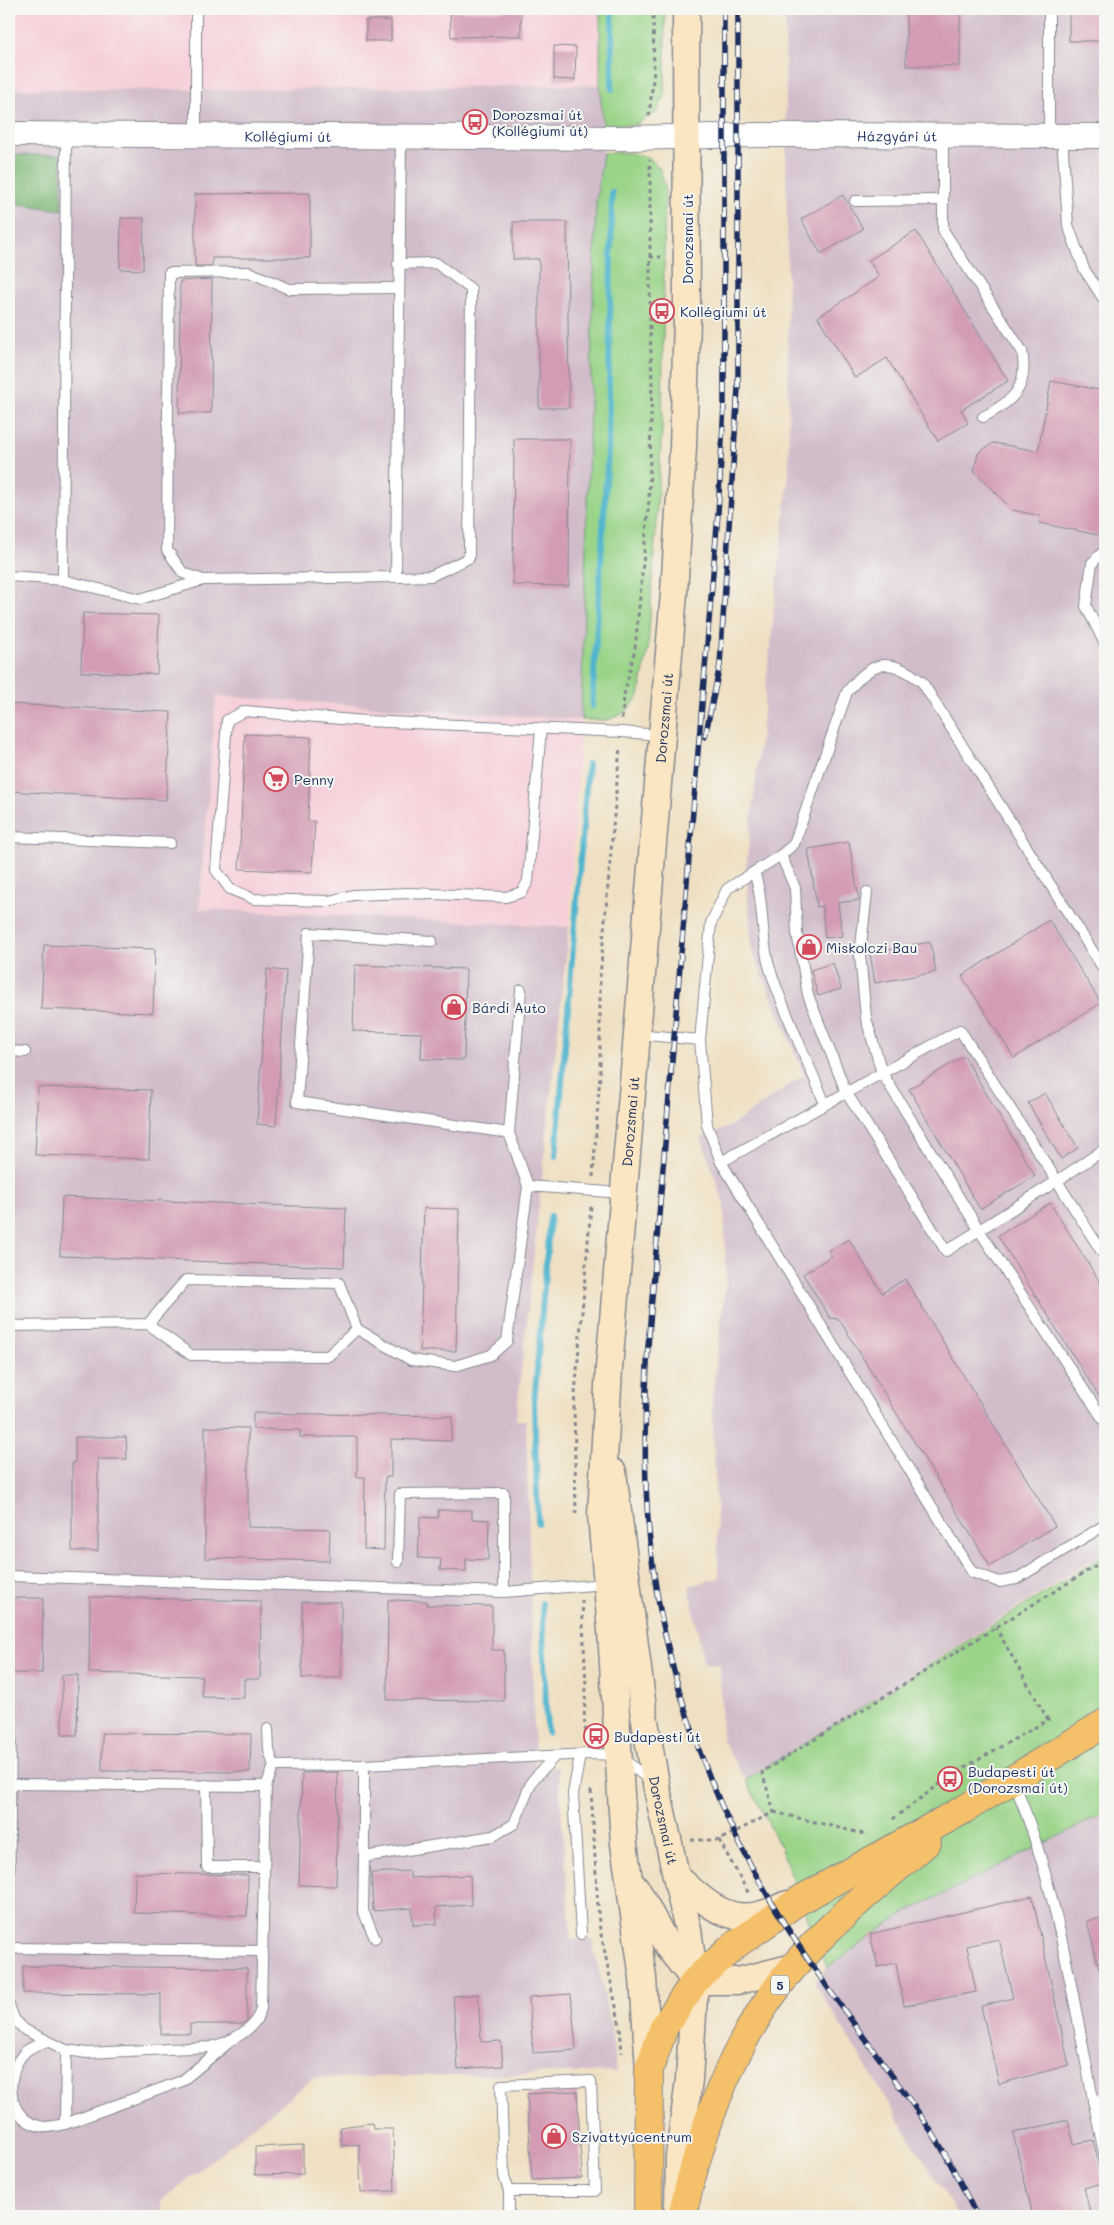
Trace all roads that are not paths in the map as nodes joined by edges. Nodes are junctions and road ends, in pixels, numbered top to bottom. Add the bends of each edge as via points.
1 (196, 9) edge
2 (686, 9) edge
3 (1049, 9) edge
4 (9, 134) edge
5 (66, 134) junction
6 (196, 136) junction
7 (401, 136) junction
8 (943, 136) junction
9 (1055, 136) junction
10 (1105, 136) edge
11 (687, 137) junction
12 (943, 200) junction
13 (854, 201) dead end
14 (398, 264) junction
15 (398, 288) junction
16 (1105, 301) edge
17 (983, 417) dead end
18 (1105, 550) edge
19 (9, 576) edge
20 (396, 577) junction
21 (63, 580) junction
22 (203, 580) junction
23 (1105, 644) edge
24 (541, 729) junction
25 (662, 735) junction
26 (9, 837) edge
27 (170, 843) dead end
28 (781, 855) junction
29 (754, 872) junction
30 (867, 892) dead end
31 (432, 941) dead end
32 (1105, 971) edge
33 (521, 990) dead end
34 (637, 1034) junction
35 (700, 1040) junction
36 (9, 1051) edge
37 (25, 1052) dead end
38 (882, 1073) junction
39 (846, 1092) junction
40 (825, 1104) junction
41 (509, 1133) junction
42 (1105, 1149) edge
43 (721, 1162) junction
44 (1057, 1181) junction
45 (528, 1186) junction
46 (622, 1193) junction
47 (979, 1230) junction
48 (1105, 1257) edge
49 (148, 1324) junction
50 (9, 1326) edge
51 (357, 1328) junction
52 (1105, 1422) edge
53 (606, 1426) junction
54 (1105, 1524) edge
55 (398, 1562) dead end
56 (9, 1576) edge
57 (607, 1584) junction
58 (504, 1592) junction
59 (1105, 1723) edge
60 (11, 1725) dead end
61 (268, 1730) dead end
62 (585, 1754) junction
63 (619, 1755) junction
64 (555, 1756) junction
65 (364, 1765) junction
66 (274, 1766) junction
67 (1013, 1778) junction
68 (10, 1784) edge
69 (206, 1785) junction
70 (266, 1786) junction
71 (657, 1789) junction
72 (962, 1810) junction
73 (364, 1857) junction
74 (264, 1867) junction
75 (628, 1872) junction
76 (677, 1877) junction
77 (798, 1901) junction
78 (9, 1910) edge
79 (581, 1934) dead end
80 (375, 1938) dead end
81 (9, 1948) edge
82 (262, 1951) junction
83 (793, 1967) junction
84 (696, 1981) junction
85 (9, 2005) edge
86 (47, 2042) junction
87 (230, 2042) junction
88 (66, 2050) junction
89 (649, 2069) junction
90 (1105, 2099) edge
91 (1093, 2102) junction
92 (65, 2124) junction
93 (1105, 2157) edge
94 (508, 2191) junction
95 (509, 2216) edge
96 (648, 2216) edge
97 (678, 2216) edge
98 (682, 2216) edge

1 - 6 lane
2 - 11 main road, Dorozsmai út
3 - 9 lane
4 - 5 street, Kollégiumi út
5 - 6 street, Kollégiumi út
5 - 21 lane
6 - 7 street, Kollégiumi út
7 - 11 street, Kollégiumi út
7 - 14 lane
8 - 9 street, Házgyári út
8 - 11 street, Házgyári út
8 - 12 lane
9 - 10 street, Házgyári út
9 - 16 lane via 1068,225 1084,269
11 - 25 main road, Dorozsmai út via 684,447
12 - 13 lane
12 - 17 lane via 944,230 1022,351 1024,365 1017,394
14 - 15 lane
14 - 20 lane via 436,263 471,289 471,299 469,558 431,576
15 - 20 lane
15 - 22 lane via 290,289 249,272 169,273 168,550 183,573
18 - 23 lane via 1092,563 1086,606
19 - 21 lane
20 - 22 lane
21 - 22 lane via 140,599
24 - 24 lane via 365,722 244,711 227,720 216,870 230,889 254,899 329,901 352,895 409,893 506,897 522,892 528,881
24 - 25 lane
25 - 34 main road, Dorozsmai út
26 - 27 lane
28 - 29 lane
28 - 32 lane via 794,844 847,692 864,672 886,665 905,668 922,682
28 - 39 lane via 795,888 797,932 808,995
29 - 35 lane via 727,889 711,923
29 - 40 lane via 760,891 762,926 770,968
30 - 38 lane via 860,955 866,1018
31 - 41 lane via 309,933 297,1102
33 - 41 lane
34 - 35 lane
34 - 46 main road, Dorozsmai út
35 - 43 lane via 707,1125
36 - 37 lane
38 - 39 lane
38 - 44 lane via 960,1030
38 - 47 lane
39 - 40 lane
39 - 47 lane via 946,1251
40 - 43 lane
41 - 45 lane
42 - 44 lane
43 - 54 lane via 972,1572 999,1582 1016,1579
44 - 47 lane
44 - 48 lane
45 - 46 lane
45 - 51 lane via 507,1341 491,1355 455,1366 411,1360
46 - 53 main road, Dorozsmai út
47 - 52 lane
49 - 50 lane
49 - 51 lane via 191,1355 328,1356
49 - 51 lane via 186,1280 339,1283
53 - 57 main road, Dorozsmai út via 601,1515
53 - 71 main road, Dorozsmai út
55 - 58 lane via 400,1494 504,1493
56 - 58 lane
57 - 58 lane
57 - 63 main road, Dorozsmai út
59 - 67 main road, 5
60 - 68 lane
61 - 66 lane
62 - 63 lane
62 - 64 lane
62 - 79 lane via 572,1794
63 - 71 lane via 642,1772
63 - 75 main road, Dorozsmai út
64 - 65 lane
64 - 73 lane via 532,1781 514,1824 494,1836
65 - 66 lane
65 - 73 lane
66 - 70 lane
67 - 72 main road, 5
67 - 91 lane via 1029,1817 1050,1890
68 - 69 lane
68 - 78 lane
69 - 70 lane
69 - 74 lane via 207,1867
70 - 74 lane
71 - 76 main road, Dorozsmai út
72 - 77 main road, 5
72 - 83 main road, 5
73 - 80 lane via 363,1911
74 - 82 lane
75 - 84 main road via 668,1947
75 - 89 main road, Dorozsmai út via 643,1978
76 - 77 main road via 715,1909 734,1916 761,1915
76 - 84 main road, Dorozsmai út
77 - 84 main road, 5 via 735,1945
81 - 82 lane
82 - 87 lane via 259,2018
83 - 84 main road via 738,1981
83 - 98 main road, 5 via 740,2046 716,2096 697,2151
84 - 89 main road, 5 via 664,2027
84 - 97 main road, Dorozsmai út via 689,2080 679,2156
85 - 86 lane via 14,2019 25,2030
86 - 88 lane
86 - 92 lane via 26,2051 17,2063 11,2088 14,2103 20,2114 33,2123 45,2127
87 - 88 lane via 211,2047 87,2053
87 - 92 lane via 182,2081
88 - 92 lane
89 - 96 main road, Dorozsmai út / 5
90 - 91 lane
91 - 93 lane
94 - 94 lane via 595,2191 591,2081 501,2085 504,2176
94 - 95 lane

